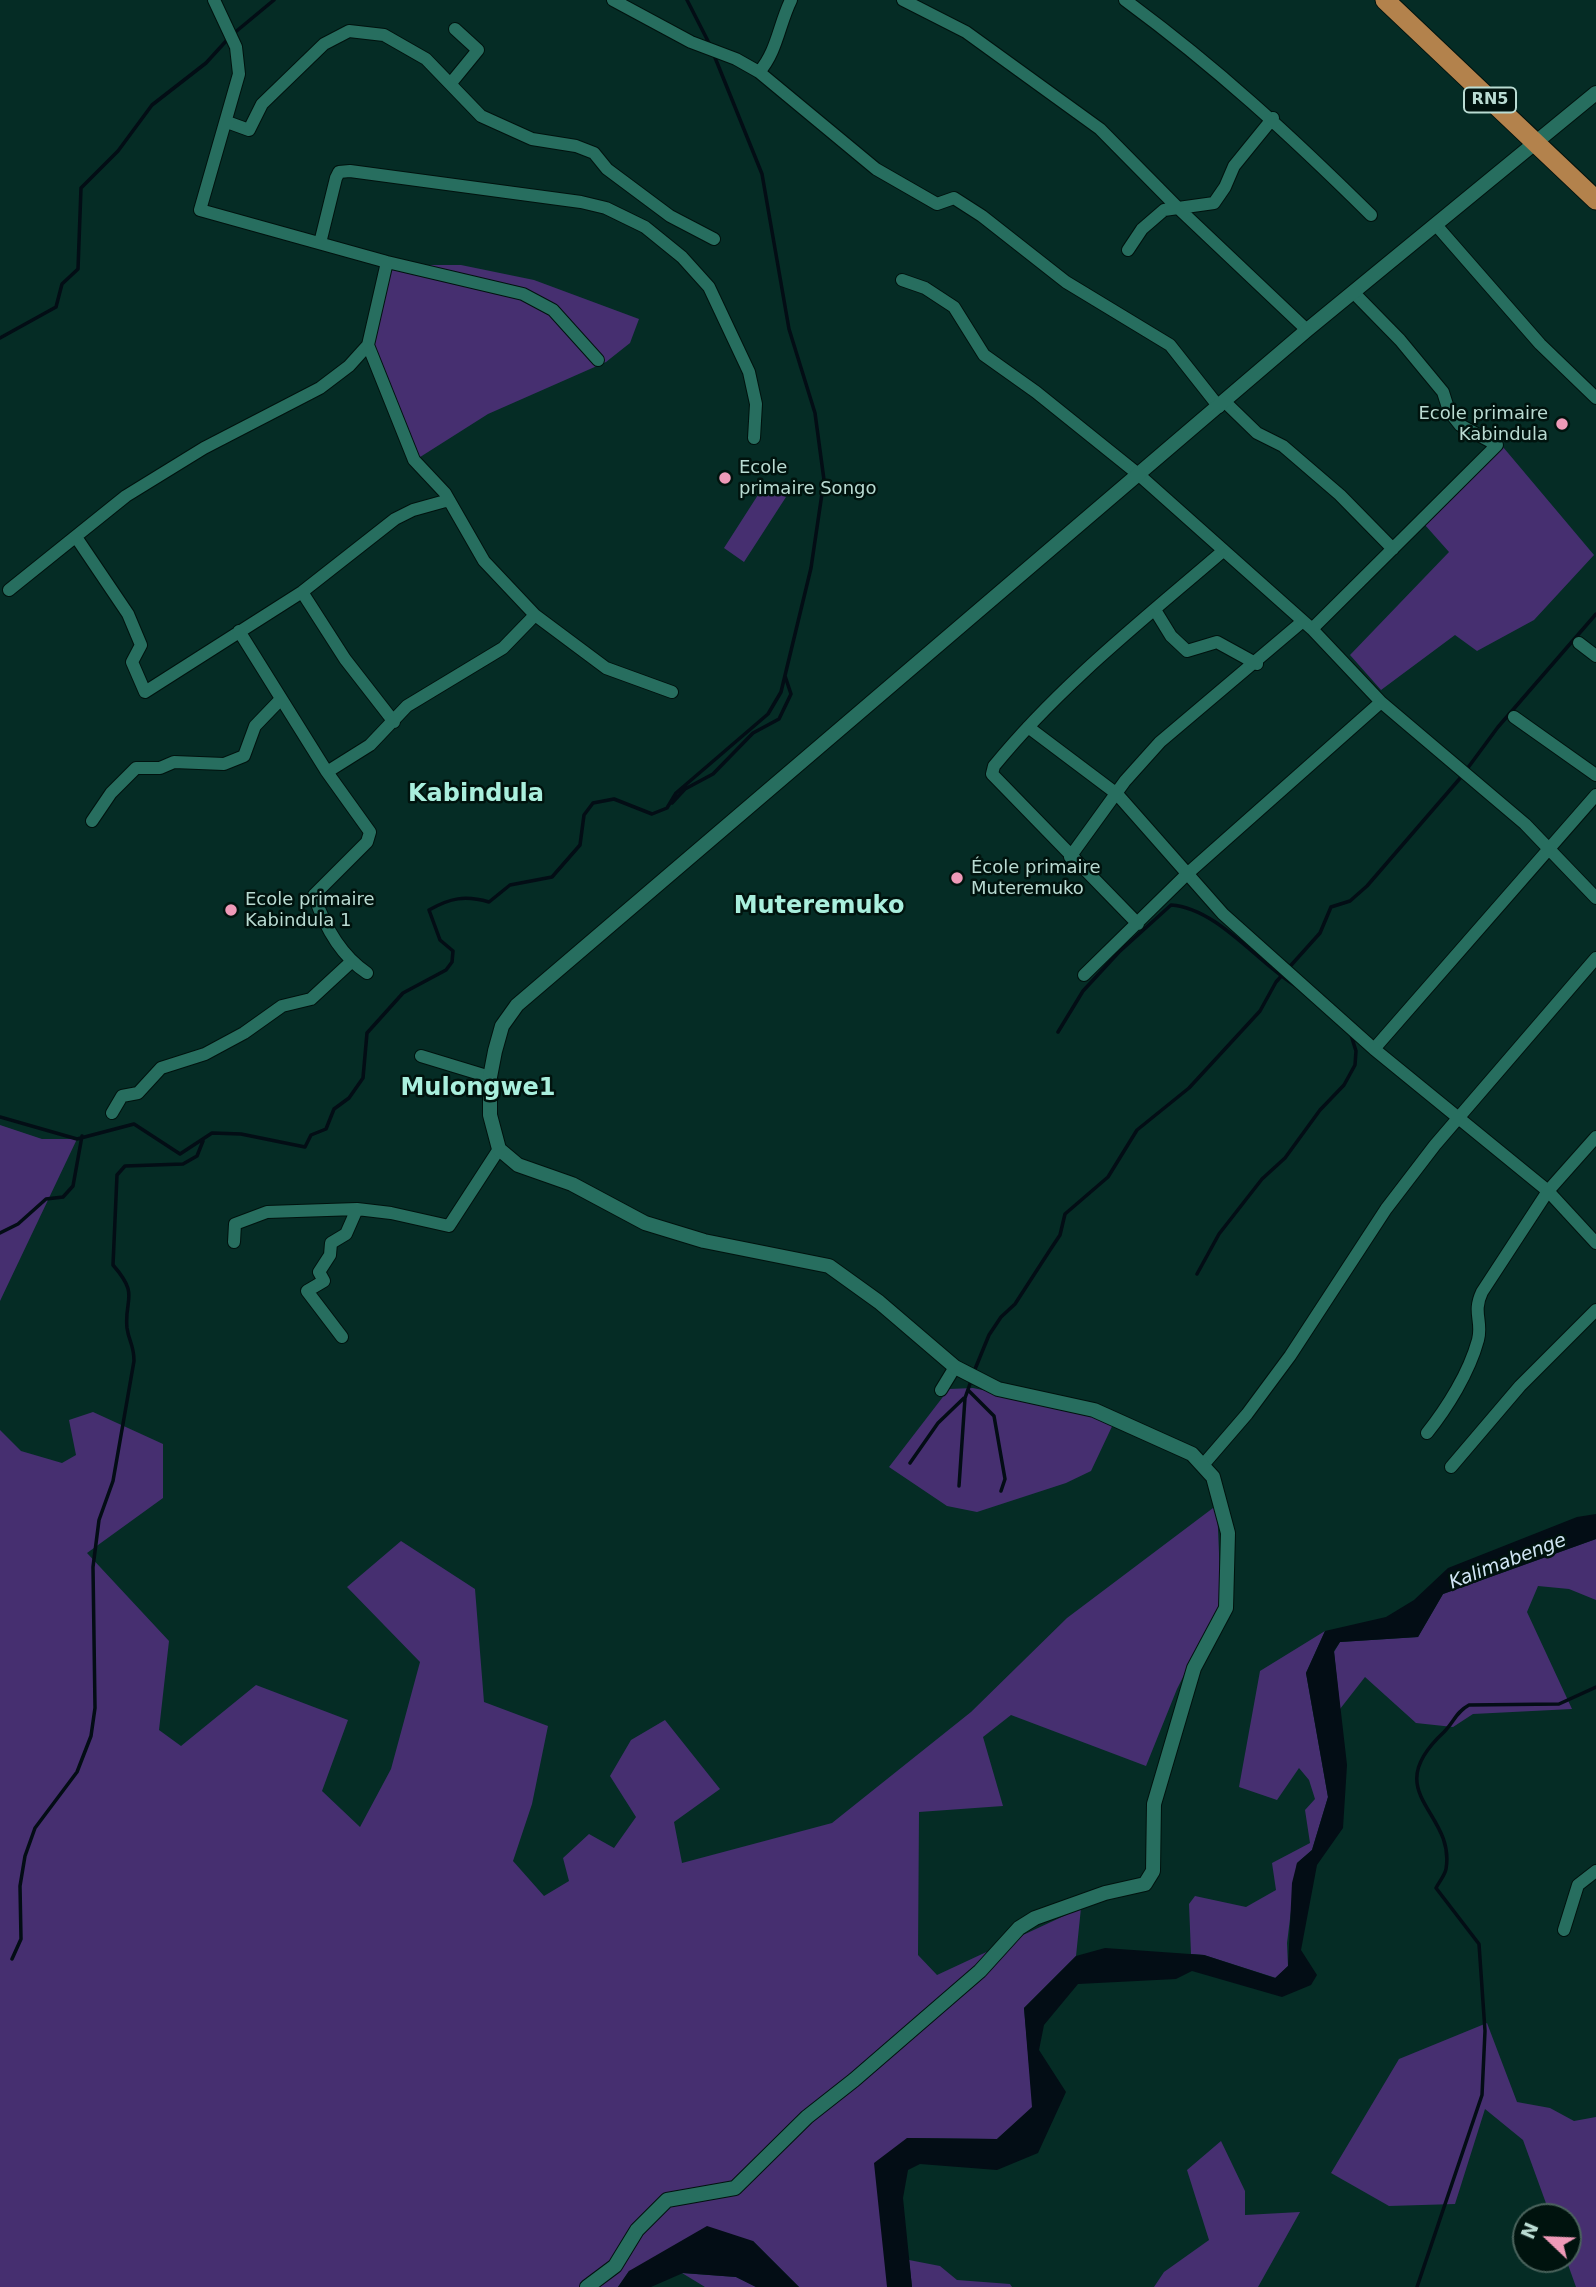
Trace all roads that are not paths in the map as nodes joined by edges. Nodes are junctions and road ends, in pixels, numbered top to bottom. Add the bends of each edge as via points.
1 (214, 0) edge
2 (613, 0) edge
3 (791, 0) edge
4 (903, 0) edge
5 (1125, 0) edge
6 (1385, 0) edge
7 (455, 29) dead end
8 (759, 72) junction
9 (451, 83) junction
10 (1596, 93) edge
11 (1273, 118) junction
12 (228, 122) junction
13 (1536, 143) junction
14 (1596, 200) edge
15 (1177, 207) junction
16 (1371, 215) dead end
17 (1436, 225) junction
18 (714, 239) dead end
19 (320, 243) junction
20 (1128, 250) dead end
21 (387, 262) junction
22 (902, 280) dead end
23 (1353, 292) junction
24 (1307, 331) junction
25 (368, 345) junction
26 (598, 360) dead end
27 (1596, 398) edge
28 (1222, 405) junction
29 (754, 438) dead end
30 (1138, 474) junction
31 (449, 500) junction
32 (76, 537) junction
33 (1393, 549) junction
34 (1223, 551) junction
35 (9, 590) dead end
36 (302, 592) junction
37 (1155, 610) junction
38 (535, 615) junction
39 (1307, 625) junction
40 (239, 631) junction
41 (1579, 643) dead end
42 (1596, 656) edge
43 (1256, 664) junction
44 (672, 692) dead end
45 (281, 700) junction
46 (1381, 702) junction
47 (1514, 717) dead end
48 (394, 722) junction
49 (1028, 727) junction
50 (327, 772) junction
51 (1596, 775) edge
52 (1116, 794) junction
53 (1596, 795) edge
54 (92, 821) dead end
55 (1549, 851) junction
56 (1070, 857) junction
57 (1187, 874) junction
58 (1596, 898) edge
59 (1138, 924) junction
60 (1596, 958) edge
61 (351, 962) junction
62 (367, 973) dead end
63 (1084, 975) dead end
64 (1374, 1049) junction
65 (421, 1056) dead end
66 (490, 1077) junction
67 (112, 1113) dead end
68 (1458, 1118) junction
69 (1596, 1137) edge
70 (499, 1149) junction
71 (1548, 1191) junction
72 (357, 1209) junction
73 (234, 1242) dead end
74 (1596, 1243) edge
75 (1596, 1310) edge
76 (342, 1337) dead end
77 (955, 1367) junction
78 (941, 1390) dead end
79 (1427, 1433) dead end
80 (1203, 1465) junction
81 (1451, 1467) dead end
82 (1596, 1871) edge
83 (1564, 1930) dead end
84 (587, 2287) edge

1 - 12 street via 240,61
2 - 8 street
3 - 8 street via 767,63
4 - 15 street via 966,32 1057,96 1100,129
5 - 11 street
6 - 13 highway, RN5
7 - 9 street via 478,50
8 - 28 street via 876,169 937,204 954,198 1066,282 1170,345
9 - 12 street via 400,42 372,32 349,31 324,44 262,104 249,130
9 - 18 street via 481,116 533,139 594,153 607,169 670,216
10 - 13 street
11 - 15 street via 1234,166 1214,203
11 - 16 street
12 - 19 street via 200,210
13 - 14 highway, RN5
13 - 17 street
15 - 20 street via 1153,218
15 - 24 street
17 - 23 street
17 - 27 street via 1540,344
19 - 21 street
19 - 29 street via 339,172 546,195 623,215 674,250 709,287 749,372 756,404
21 - 25 street
21 - 26 street via 523,294 553,310
22 - 30 street via 954,307 984,355
23 - 24 street
23 - 33 street via 1443,392 1460,425 1497,445
24 - 28 street
25 - 31 street via 414,460 438,482
25 - 32 street via 320,388 204,448 126,496
28 - 30 street
28 - 33 street via 1257,433 1283,446
30 - 34 street
30 - 66 street via 517,1005 502,1026
31 - 36 street via 396,519
31 - 38 street via 484,561
32 - 35 street
32 - 40 street via 128,614 141,645 132,662 145,692
33 - 39 street
34 - 37 street
34 - 39 street
36 - 40 street
36 - 48 street via 345,659
37 - 43 street via 1187,651 1217,642
37 - 49 street
38 - 44 street via 606,668
38 - 48 street via 503,648 407,706
39 - 43 street
39 - 46 street
40 - 45 street
41 - 42 street
43 - 52 street via 1160,742
45 - 50 street
45 - 54 street via 255,726 244,756 224,764 174,762 160,768 136,768
46 - 55 street via 1525,824
46 - 57 street
47 - 51 street
48 - 50 street via 370,745
49 - 52 street
49 - 56 street via 994,766 993,779
50 - 61 street via 370,832 367,842 314,895 322,919
52 - 56 street
52 - 57 street
53 - 55 street
55 - 58 street
55 - 64 street
56 - 59 street
57 - 59 street
57 - 64 street via 1223,914
59 - 63 street
60 - 68 street
61 - 62 street
61 - 67 street via 311,999 282,1006 205,1054 161,1068 138,1093 122,1097
64 - 68 street
65 - 66 street
66 - 70 street via 490,1115
68 - 71 street
68 - 80 street via 1386,1209 1290,1356
69 - 71 street
70 - 72 street via 449,1226
70 - 77 street via 518,1164 572,1184 645,1223 704,1241 829,1265
71 - 74 street
71 - 79 street via 1477,1302 1479,1338 1474,1352
72 - 73 street via 253,1216 235,1224
72 - 76 street via 346,1234 331,1243 330,1255 319,1272 324,1281 307,1291
75 - 81 street via 1520,1386
77 - 78 street
77 - 80 street via 998,1389 1094,1410 1192,1454
80 - 84 street via 1219,1492 1228,1533 1226,1608 1194,1668 1154,1804 1153,1871 1145,1884 1035,1918 1018,1928 980,1971 807,2117 735,2188 667,2200 637,2230 615,2266
82 - 83 street via 1578,1885

